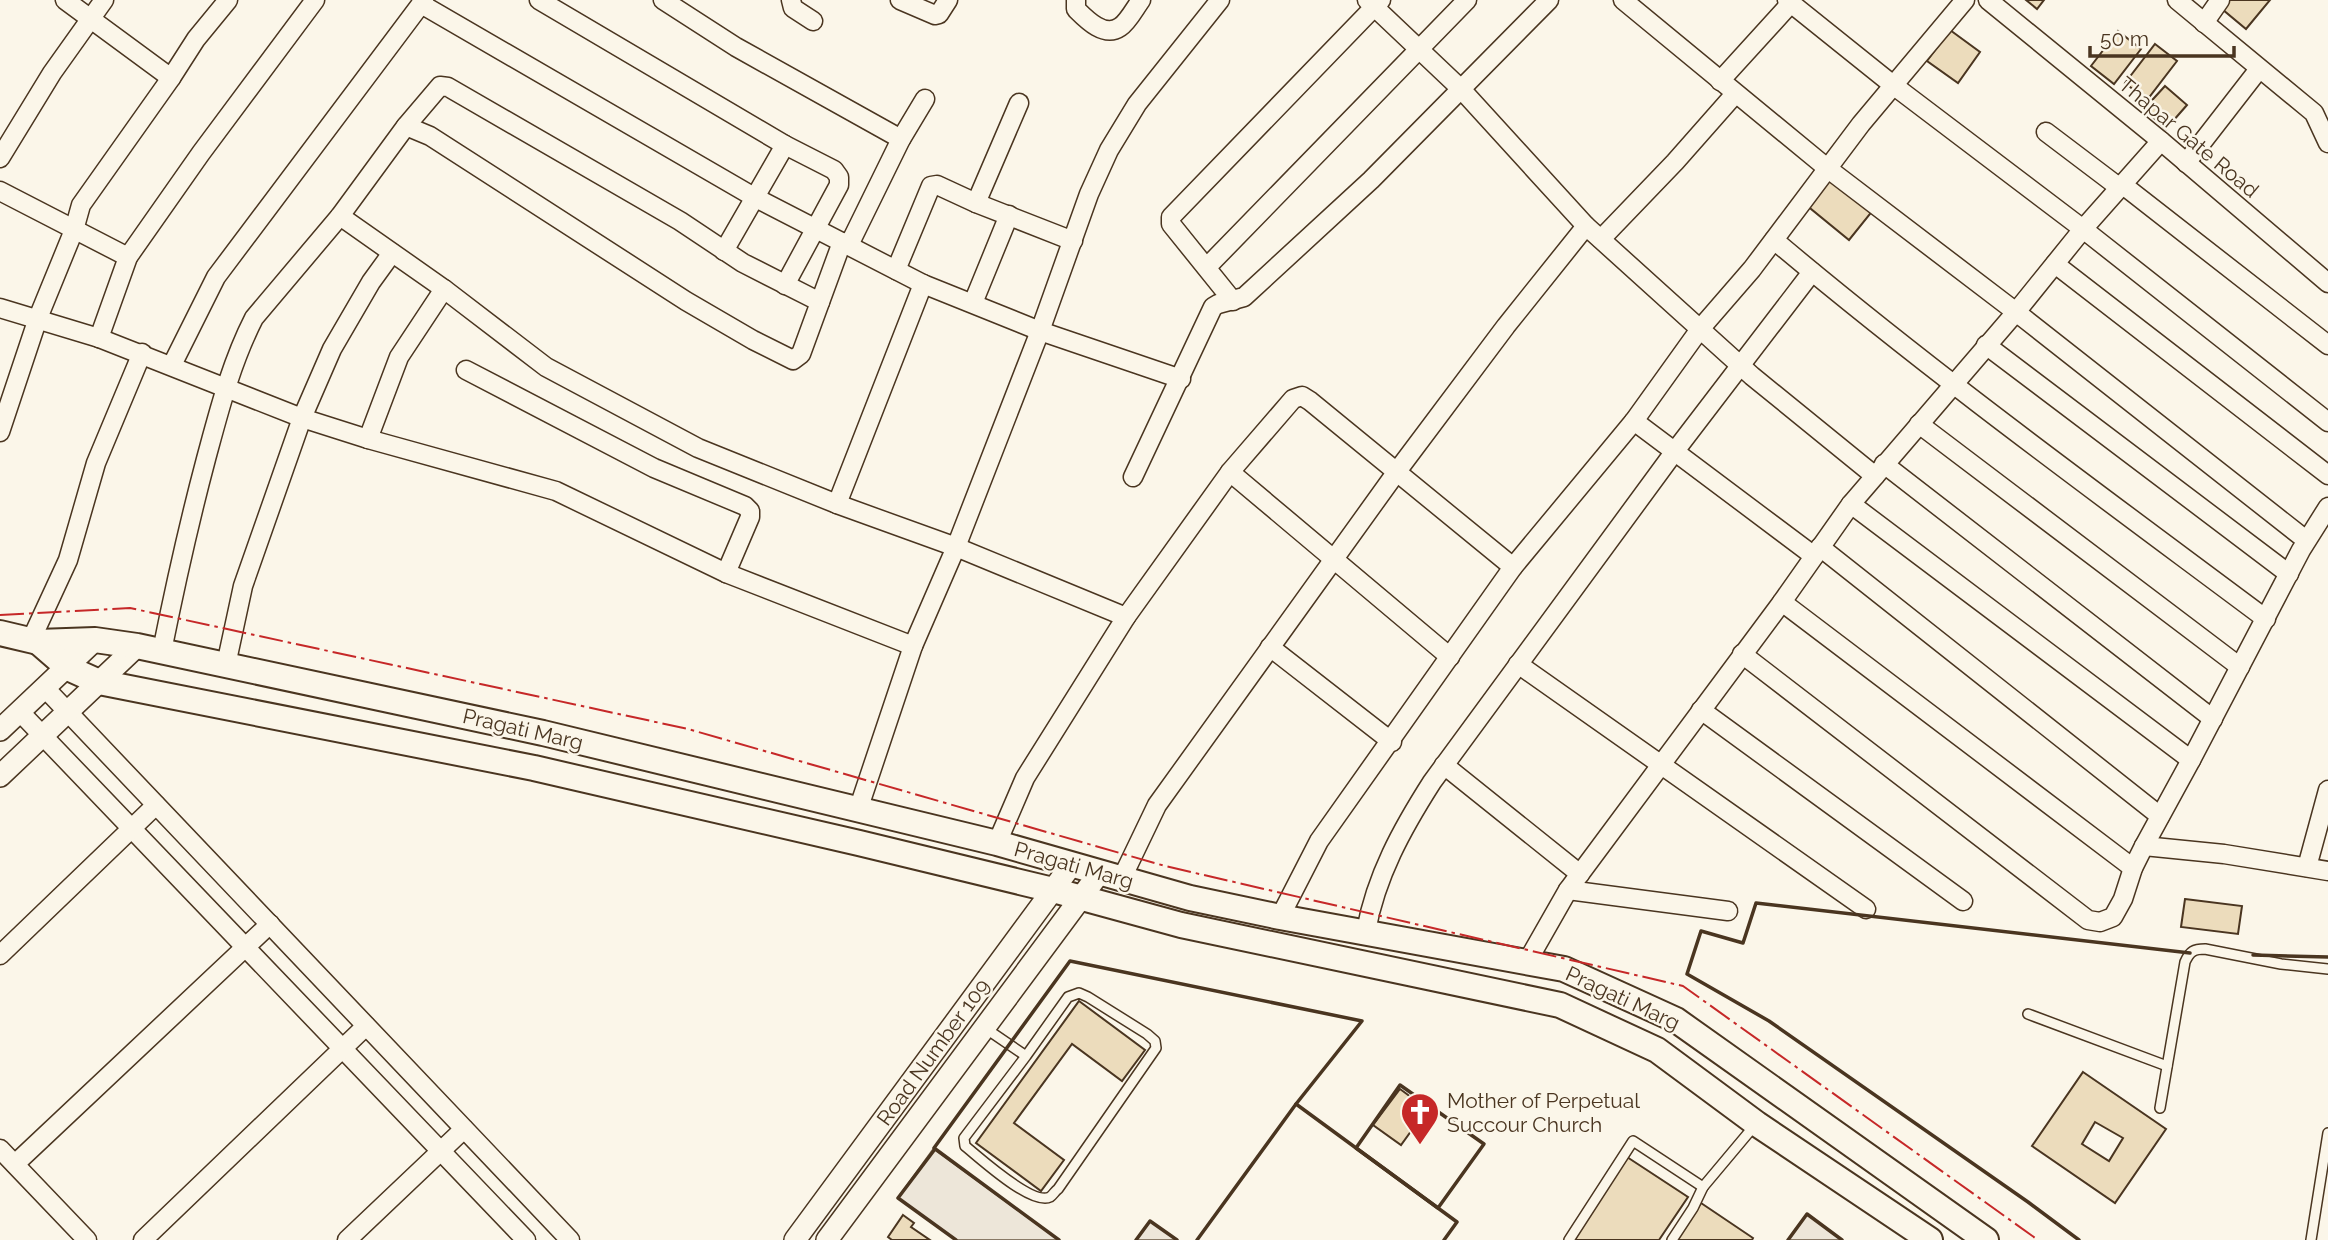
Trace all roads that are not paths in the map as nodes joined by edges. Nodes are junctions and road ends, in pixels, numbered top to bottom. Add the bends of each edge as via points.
1 (65, 0) edge
2 (104, 0) edge
3 (228, 0) edge
4 (315, 0) edge
5 (539, 0) edge
6 (663, 0) edge
7 (791, 0) edge
8 (900, 0) edge
9 (948, 0) edge
10 (1076, 0) edge
11 (1141, 0) edge
12 (1220, 0) edge
13 (1467, 0) edge
14 (1549, 0) edge
15 (1623, 0) edge
16 (1965, 0) edge
17 (1987, 0) edge
18 (2177, 0) edge
19 (2220, 0) edge
20 (422, 2) edge
21 (1374, 2) edge
22 (1789, 2) edge
23 (91, 18) junction
24 (813, 21) dead end
25 (2204, 23) junction
26 (1419, 48) junction
27 (2259, 69) junction
28 (171, 78) junction
29 (1720, 80) junction
30 (1893, 85) junction
31 (1461, 89) junction
32 (1735, 94) junction
33 (925, 99) dead end
34 (1019, 103) dead end
35 (406, 126) junction
36 (2046, 132) dead end
37 (901, 139) junction
38 (2161, 141) junction
39 (2328, 143) edge
40 (785, 145) junction
41 (0, 158) edge
42 (2186, 163) junction
43 (1827, 168) junction
44 (2122, 187) junction
45 (754, 197) junction
46 (2, 198) edge
47 (976, 203) junction
48 (1009, 215) junction
49 (340, 216) junction
50 (1586, 226) junction
51 (815, 227) junction
52 (2082, 229) junction
53 (74, 230) junction
54 (1601, 239) junction
55 (1073, 240) junction
56 (1774, 240) junction
57 (846, 243) junction
58 (724, 251) junction
59 (392, 253) junction
60 (128, 257) junction
61 (2055, 264) junction
62 (1207, 267) junction
63 (897, 270) junction
64 (1812, 272) junction
65 (2328, 283) edge
66 (923, 284) junction
67 (785, 285) junction
68 (444, 289) junction
69 (1233, 301) junction
70 (820, 302) junction
71 (973, 303) junction
72 (0, 308) edge
73 (2016, 312) junction
74 (38, 318) junction
75 (1700, 329) junction
76 (1040, 331) junction
77 (99, 338) junction
78 (1986, 345) junction
79 (2328, 345) edge
80 (142, 354) junction
81 (172, 365) junction
82 (1740, 365) junction
83 (466, 370) dead end
84 (1181, 379) junction
85 (1952, 385) junction
86 (225, 387) junction
87 (302, 418) junction
88 (1634, 421) junction
89 (2328, 422) edge
90 (1919, 424) junction
91 (0, 432) edge
92 (368, 439) junction
93 (1675, 451) junction
94 (1398, 470) junction
95 (1879, 470) junction
96 (1230, 472) junction
97 (2328, 475) edge
98 (1133, 477) dead end
99 (837, 504) junction
100 (1851, 504) junction
101 (2328, 507) edge
102 (2306, 540) junction
103 (956, 547) junction
104 (1817, 551) junction
105 (1334, 560) junction
106 (1513, 567) junction
107 (726, 573) junction
108 (2289, 574) junction
109 (1782, 602) junction
110 (1126, 617) junction
111 (2266, 618) junction
112 (0, 633) edge
113 (95, 640) junction
114 (34, 641) junction
115 (137, 646) junction
116 (913, 646) junction
117 (1270, 647) junction
118 (162, 651) junction
119 (1742, 654) junction
120 (1450, 657) junction
121 (1518, 664) junction
122 (226, 665) junction
123 (2240, 667) junction
124 (68, 668) junction
125 (99, 682) junction
126 (45, 688) junction
127 (1701, 710) junction
128 (20, 712) junction
129 (68, 712) junction
130 (2213, 719) junction
131 (0, 730) edge
132 (42, 736) junction
133 (1392, 742) junction
134 (2192, 760) junction
135 (1444, 765) junction
136 (1661, 765) junction
137 (0, 776) edge
138 (2328, 790) edge
139 (156, 805) junction
140 (858, 810) junction
141 (2160, 816) junction
142 (132, 829) junction
143 (997, 843) junction
144 (2144, 846) junction
145 (1072, 864) junction
146 (2307, 867) junction
147 (2133, 868) junction
148 (2328, 871) edge
149 (1580, 874) junction
150 (1111, 875) junction
151 (1053, 890) junction
152 (1568, 890) junction
153 (1082, 898) junction
154 (1963, 901) dead end
155 (1866, 909) dead end
156 (1728, 911) dead end
157 (1280, 917) junction
158 (270, 924) junction
159 (1366, 931) junction
160 (245, 947) junction
161 (0, 955) edge
162 (1527, 962) junction
163 (2328, 969) edge
164 (2028, 1014) dead end
165 (366, 1026) junction
166 (985, 1028) junction
167 (342, 1049) junction
168 (1026, 1056) junction
169 (2167, 1066) junction
170 (2160, 1108) dead end
171 (1757, 1124) junction
172 (464, 1129) junction
173 (2328, 1133) edge
174 (0, 1149) edge
175 (440, 1151) junction
176 (15, 1164) junction
177 (1703, 1187) junction
178 (87, 1240) edge
179 (143, 1240) edge
180 (348, 1240) edge
181 (526, 1240) edge
182 (570, 1240) edge
183 (795, 1240) edge
184 (827, 1240) edge
185 (1569, 1240) edge
186 (1672, 1240) edge
187 (1930, 1240) edge
188 (1986, 1240) edge
189 (2311, 1240) edge

1 - 23 street
2 - 23 street
3 - 28 street
4 - 60 street
5 - 40 street
6 - 37 street via 736,47
7 - 24 street via 793,8
8 - 9 street via 935,15
10 - 11 street via 1076,9 1086,19 1111,30 1120,27
12 - 55 street via 1137,104 1109,150
13 - 26 street
14 - 31 street
15 - 29 street
16 - 30 street
17 - 38 street, Thapar Gate Road
18 - 25 street
19 - 25 street
20 - 45 street
20 - 81 street via 216,277
21 - 26 street
21 - 62 street via 1171,217 1171,225
22 - 29 street
22 - 30 street
23 - 28 street
23 - 41 street
25 - 27 street
26 - 31 street
26 - 62 street
27 - 39 street via 2314,113
27 - 42 street
28 - 53 street via 81,205
29 - 32 street
30 - 43 street
30 - 52 street
31 - 50 street
31 - 69 street via 1371,180 1244,298
32 - 43 street
32 - 54 street
33 - 37 street
34 - 47 street
35 - 49 street
35 - 58 street via 440,86 448,88
35 - 70 street via 430,136 686,301 789,358 801,354
36 - 44 street
37 - 57 street
38 - 42 street, Thapar Gate Road
38 - 44 street
40 - 45 street
40 - 51 street via 839,177
42 - 65 street, Thapar Gate Road
43 - 56 street
43 - 73 street
44 - 52 street
44 - 79 street
45 - 51 street
45 - 58 street
46 - 53 street
47 - 48 street
47 - 63 street via 931,186
48 - 55 street
48 - 71 street
49 - 59 street
49 - 86 street via 254,318
50 - 54 street
50 - 94 street
51 - 57 street
51 - 67 street
52 - 61 street
52 - 89 street
53 - 60 street
53 - 74 street
54 - 75 street
55 - 76 street
56 - 64 street
56 - 75 street
57 - 63 street
57 - 70 street
58 - 67 street
59 - 68 street
59 - 87 street via 332,349
60 - 77 street
61 - 73 street
61 - 97 street
62 - 69 street
63 - 66 street
64 - 82 street
64 - 85 street
66 - 71 street
66 - 99 street
67 - 70 street
68 - 92 street via 399,357
68 - 99 street via 546,367 698,448
69 - 84 street via 1217,304 1208,314
71 - 76 street
72 - 74 street
73 - 78 street
73 - 102 street
74 - 77 street
74 - 91 street
75 - 82 street
75 - 88 street
76 - 84 street
76 - 103 street
77 - 80 street
78 - 85 street
78 - 108 street
80 - 81 street
80 - 114 street via 96,463 68,560
81 - 86 street
82 - 93 street
82 - 95 street
83 - 107 street via 654,468 746,506 750,517
84 - 98 street
85 - 90 street
85 - 111 street
86 - 87 street
86 - 118 street via 181,555
87 - 92 street
87 - 122 street via 243,586
88 - 93 street
88 - 106 street
90 - 95 street
90 - 123 street
92 - 107 street via 556,491
93 - 104 street
93 - 121 street
94 - 96 street via 1302,396 1293,398
94 - 105 street
94 - 106 street
95 - 100 street
95 - 130 street
96 - 105 street
96 - 110 street
99 - 103 street
100 - 104 street
100 - 134 street
101 - 102 street
102 - 108 street
103 - 110 street
103 - 116 street
104 - 109 street
104 - 141 street
105 - 117 street
105 - 120 street
106 - 120 street
107 - 116 street
108 - 111 street
109 - 119 street
109 - 147 street
110 - 143 street via 1025,778
111 - 123 street
112 - 114 main road
113 - 114 main road, Pragati Marg
113 - 115 main road, Pragati Marg
113 - 124 street
114 - 124 main road, Pragati Marg
115 - 118 main road, Pragati Marg
115 - 125 street
116 - 140 street
117 - 133 street
117 - 150 street
118 - 122 main road, Pragati Marg
119 - 127 street
119 - 147 street via 2088,920 2113,917
120 - 133 street
121 - 135 street
121 - 136 street
122 - 140 main road, Pragati Marg via 544,733
123 - 130 street
124 - 125 main road, Pragati Marg
124 - 126 street
125 - 129 street
125 - 151 main road, Pragati Marg via 534,768
126 - 128 street
126 - 129 street
127 - 136 street
127 - 154 street
128 - 131 street
128 - 132 street
129 - 132 street
129 - 139 street
130 - 134 street
132 - 137 street
132 - 142 street
133 - 157 street via 1319,841
134 - 141 street
135 - 149 street
135 - 159 street via 1400,832 1371,904
136 - 149 street
136 - 155 street
138 - 146 street
139 - 142 street
139 - 158 street
140 - 143 main road, Pragati Marg
141 - 144 street
142 - 160 street
142 - 161 street
143 - 145 main road, Pragati Marg
144 - 146 street
144 - 147 street
145 - 150 main road, Pragati Marg
145 - 151 street, Road Number 109
146 - 148 street
149 - 152 street
150 - 153 street, Road Number 109
150 - 157 main road, Pragati Marg
151 - 153 main road, Pragati Marg
151 - 183 street, Road Number 109
152 - 156 street
152 - 162 street
153 - 166 street, Road Number 109
153 - 171 main road, Pragati Marg via 1181,925 1560,1005 1657,1050
157 - 159 main road, Pragati Marg
158 - 160 street
158 - 165 street
159 - 162 main road, Pragati Marg
160 - 167 street
160 - 176 street
162 - 188 main road, Pragati Marg via 1564,969 1676,1020
163 - 169 lane via 2195,949 2185,962
164 - 169 lane
165 - 167 street
165 - 172 street
166 - 168 lane
166 - 184 street, Road Number 109
167 - 175 street
167 - 179 street
168 - 168 lane via 1068,997 1079,993 1155,1041 1156,1048 1050,1197 1025,1192 965,1146 964,1138
169 - 170 lane
171 - 177 lane
171 - 187 main road, Pragati Marg
172 - 175 street
172 - 182 street
173 - 189 lane
174 - 176 street
175 - 180 street
175 - 181 street
176 - 178 street
177 - 185 lane via 1633,1141
177 - 186 lane

